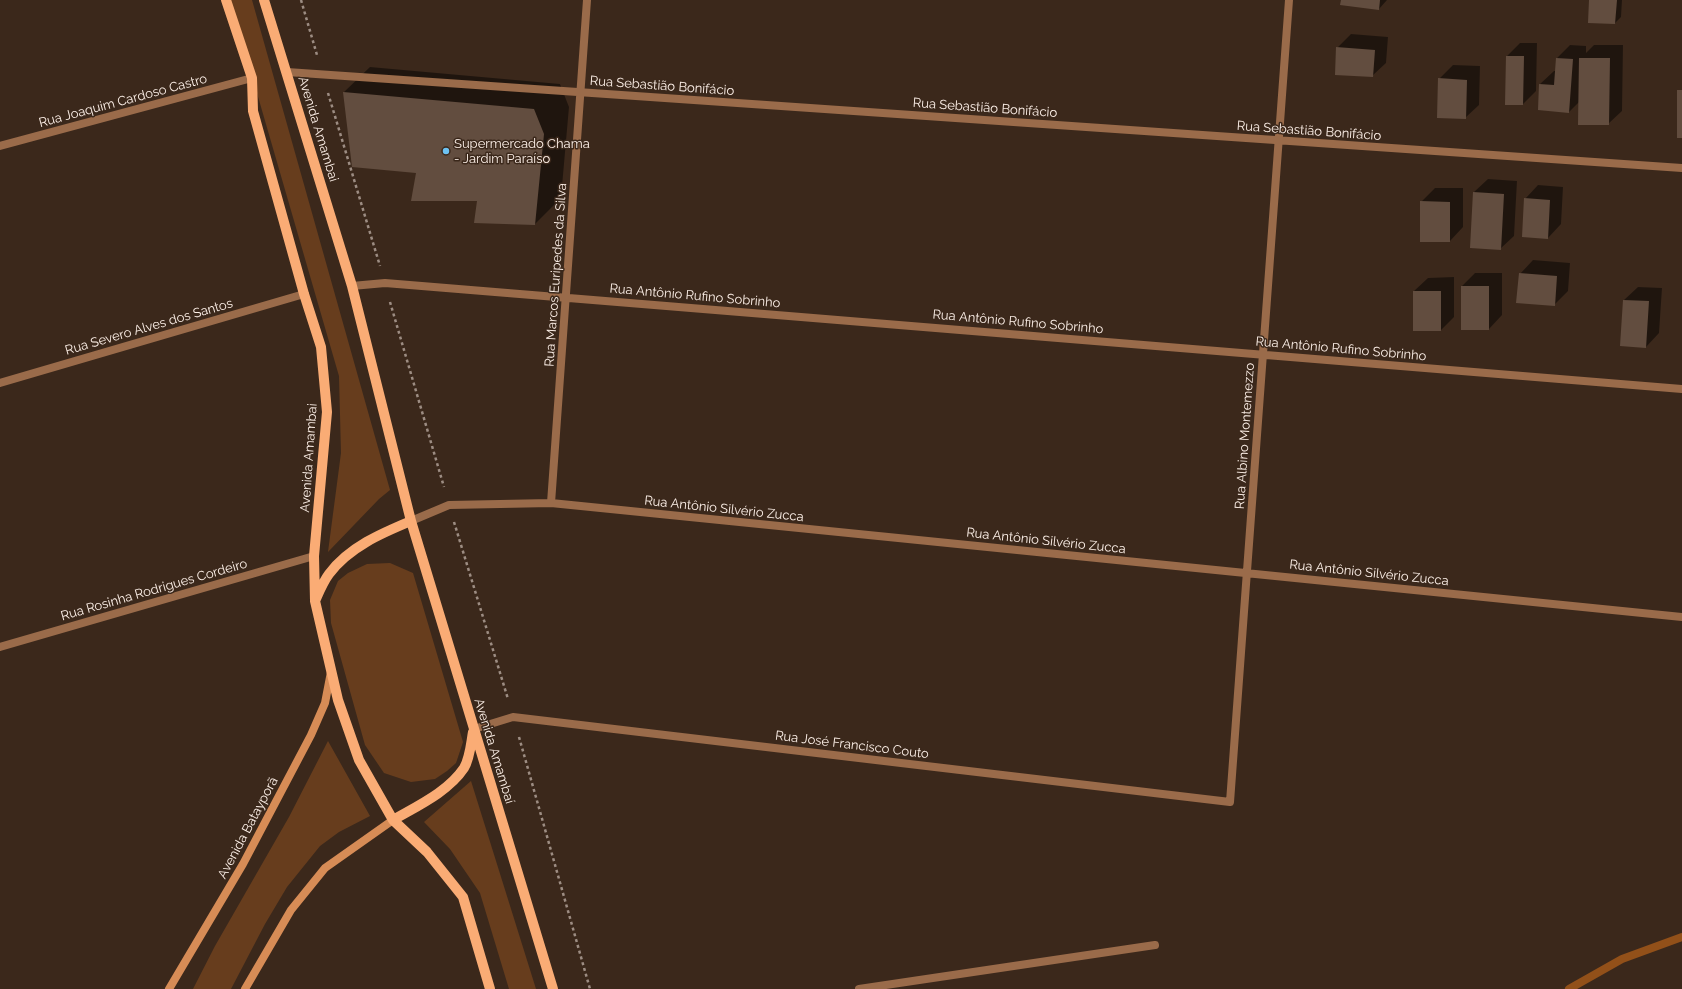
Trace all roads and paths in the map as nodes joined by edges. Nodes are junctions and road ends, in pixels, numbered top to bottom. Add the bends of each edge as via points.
1 (226, 0) edge
2 (264, 0) edge
3 (587, 0) edge
4 (1289, 0) edge
5 (287, 72) junction
6 (252, 78) junction
7 (581, 92) junction
8 (1279, 140) junction
9 (0, 146) edge
10 (1682, 168) edge
11 (352, 286) junction
12 (304, 294) junction
13 (566, 297) junction
14 (1263, 355) junction
15 (0, 383) edge
16 (1682, 389) edge
17 (551, 503) junction
18 (411, 521) junction
19 (314, 556) junction
20 (1247, 573) junction
21 (315, 601) junction
22 (1682, 617) edge
23 (0, 647) edge
24 (331, 671) junction
25 (474, 729) junction
26 (1230, 802) joint
27 (392, 820) junction
28 (1155, 945) dead end
29 (169, 989) edge
30 (245, 989) edge
31 (490, 989) edge
32 (553, 989) edge
33 (859, 989) edge

1 - 6 main road, Avenida Amambai
2 - 5 main road, Avenida Amambai
3 - 7 street, Rua Marcos Euripedes da Silva
4 - 8 street, Rua Albino Montemezzo
5 - 7 street, Rua Sebastião Bonifácio
5 - 11 main road, Avenida Amambai
6 - 9 street, Rua Joaquim Cardoso Castro
6 - 12 main road, Avenida Amambai via 253,111
7 - 8 street, Rua Sebastião Bonifácio
7 - 13 street, Rua Marcos Euripedes da Silva
8 - 10 street, Rua Sebastião Bonifácio
8 - 14 street, Rua Albino Montemezzo
11 - 13 street, Rua Antônio Rufino Sobrinho via 385,283
11 - 18 main road, Avenida Amambai
12 - 15 street, Rua Severo Alves dos Santos
12 - 19 main road, Avenida Amambai via 321,347 327,412
13 - 14 street, Rua Antônio Rufino Sobrinho
13 - 17 street, Rua Marcos Euripedes da Silva
14 - 16 street, Rua Antônio Rufino Sobrinho
14 - 20 street, Rua Albino Montemezzo
17 - 18 street, Rua Antônio Silvério Zucca via 449,505
17 - 20 street, Rua Antônio Silvério Zucca
18 - 21 main road via 365,543 340,561
18 - 25 main road, Avenida Amambaí
19 - 21 main road, Avenida Amambai
19 - 23 street, Rua Rosinha Rodrigues Cordeiro
20 - 22 street, Rua Antônio Silvério Zucca
20 - 26 street, Rua Albino Montemezzo
21 - 24 main road, Avenida Amambai
24 - 27 main road, Avenida Amambai via 338,700 359,760
24 - 29 main road, Avenida Batayporã via 325,703 311,735 243,864
25 - 26 street, Rua José Francisco Couto via 513,717
25 - 27 main road via 464,767 453,781 429,800
25 - 32 main road, Avenida Amambaí
27 - 30 main road via 325,868 291,910
27 - 31 main road via 427,852 463,897
28 - 33 street

